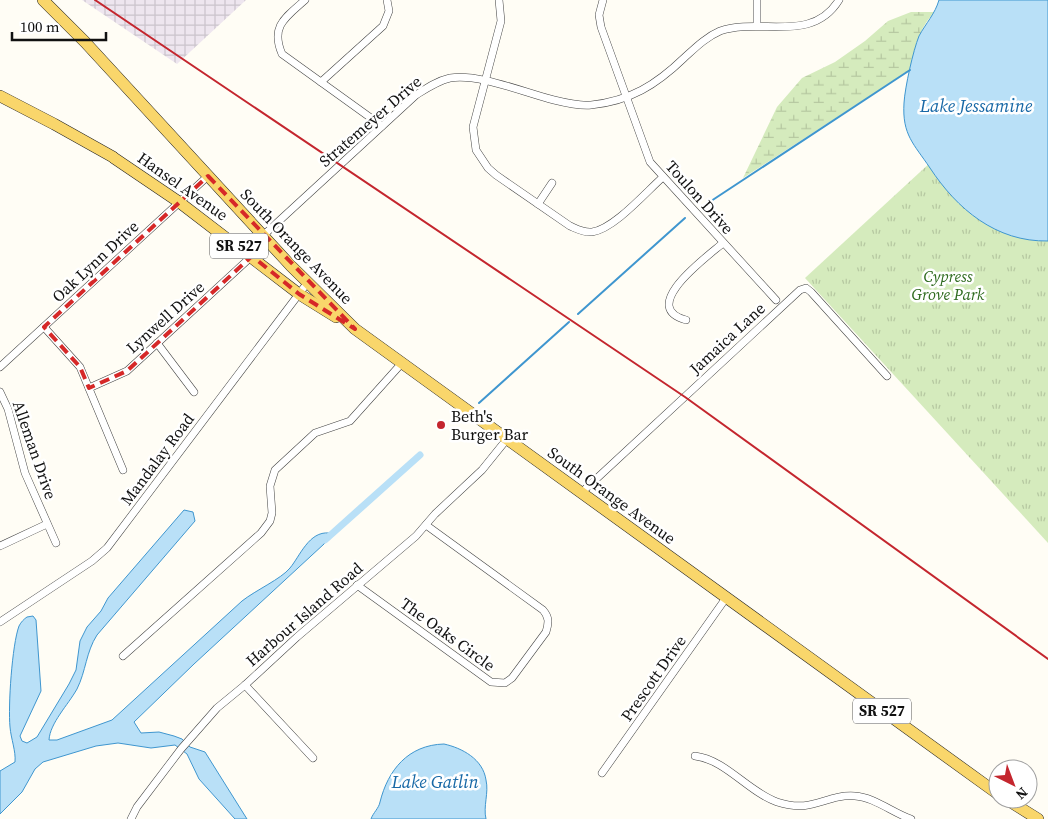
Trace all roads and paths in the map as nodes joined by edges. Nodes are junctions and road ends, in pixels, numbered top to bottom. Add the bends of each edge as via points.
1 (43, 0) edge
2 (305, 0) edge
3 (387, 0) edge
4 (499, 0) edge
5 (603, 0) edge
6 (758, 0) edge
7 (839, 0) edge
8 (757, 26) junction
9 (321, 82) junction
10 (485, 82) junction
11 (0, 96) edge
12 (626, 99) junction
13 (382, 126) junction
14 (208, 176) junction
15 (662, 177) junction
16 (552, 183) dead end
17 (179, 202) junction
18 (538, 204) junction
19 (262, 236) junction
20 (723, 243) junction
21 (252, 256) junction
22 (308, 282) junction
23 (299, 294) junction
24 (776, 300) dead end
25 (686, 320) dead end
26 (44, 327) junction
27 (354, 328) junction
28 (157, 343) junction
29 (402, 363) junction
30 (0, 367) edge
31 (887, 376) dead end
32 (89, 388) junction
33 (0, 392) edge
34 (194, 392) dead end
35 (507, 439) junction
36 (122, 470) dead end
37 (581, 493) junction
38 (47, 524) junction
39 (426, 525) junction
40 (56, 544) dead end
41 (0, 546) edge
42 (357, 586) junction
43 (726, 598) junction
44 (0, 622) edge
45 (123, 656) dead end
46 (245, 684) junction
47 (695, 756) dead end
48 (313, 758) dead end
49 (602, 773) dead end
50 (988, 787) edge
51 (1022, 809) edge
52 (131, 819) edge
53 (911, 819) edge
54 (1038, 819) edge

1 - 14 main road, South Orange Avenue / SR 527
2 - 9 street via 281,22 278,45 288,60
3 - 9 street via 389,11 383,26
4 - 10 street via 500,21
5 - 12 street, Toulon Drive via 599,16 601,27
6 - 8 street
7 - 8 street, Stratemeyer Drive via 831,11 812,24 790,28
8 - 12 street, Stratemeyer Drive via 734,28 710,36 655,84
9 - 13 street
10 - 12 street, Stratemeyer Drive via 571,104 588,105
10 - 13 street, Stratemeyer Drive via 462,77 438,82 416,95
10 - 18 street via 473,127 476,150 496,175
11 - 17 main road, Hansel Avenue / SR 527 via 114,158
12 - 15 street, Toulon Drive via 644,150
13 - 19 street, Stratemeyer Drive
14 - 17 street, Oak Lynn Drive
14 - 19 main road, South Orange Avenue / SR 527
15 - 18 street via 612,223 592,232 570,226
15 - 20 street, Toulon Drive
16 - 18 street
17 - 21 main road, Hansel Avenue / SR 527
17 - 26 street, Oak Lynn Drive
19 - 21 street
19 - 22 main road, South Orange Avenue / SR 527
20 - 24 street, Toulon Drive
20 - 25 street via 674,288 669,299 670,309 674,315
21 - 23 main road, Hansel Avenue / SR 527
21 - 28 street, Lynwell Drive
22 - 23 street, Mandalay Road
22 - 27 main road, South Orange Avenue / SR 527
23 - 27 main road, Hansel Avenue / SR 527
23 - 44 street, Mandalay Road via 107,548
26 - 30 street, Oak Lynn Drive
26 - 32 street via 80,366
27 - 29 main road, South Orange Avenue / SR 527
28 - 32 street, Lynwell Drive via 126,371
28 - 34 street
29 - 35 main road, South Orange Avenue / SR 527
29 - 45 street via 350,421 315,433 287,457 272,477 272,513 266,526
31 - 37 street, Jamaica Lane via 811,292 806,288 800,290
32 - 36 street
33 - 38 street, Alleman Drive via 8,409 25,473
35 - 37 main road, South Orange Avenue / SR 527
35 - 39 street, Harbour Island Road via 482,470
37 - 43 main road, South Orange Avenue / SR 527
38 - 40 street, Alleman Drive
38 - 41 street
39 - 42 street, Harbour Island Road
39 - 42 street, The Oaks Circle via 548,616 546,632 512,678 505,683 491,682
42 - 46 street, Harbour Island Road via 296,636
43 - 49 street, Prescott Drive
43 - 50 main road, South Orange Avenue / SR 527
46 - 48 street
46 - 52 street, Harbour Island Road via 216,708 180,749
47 - 53 street via 709,758 750,788 776,801 812,806 843,796 858,796
51 - 54 main road

